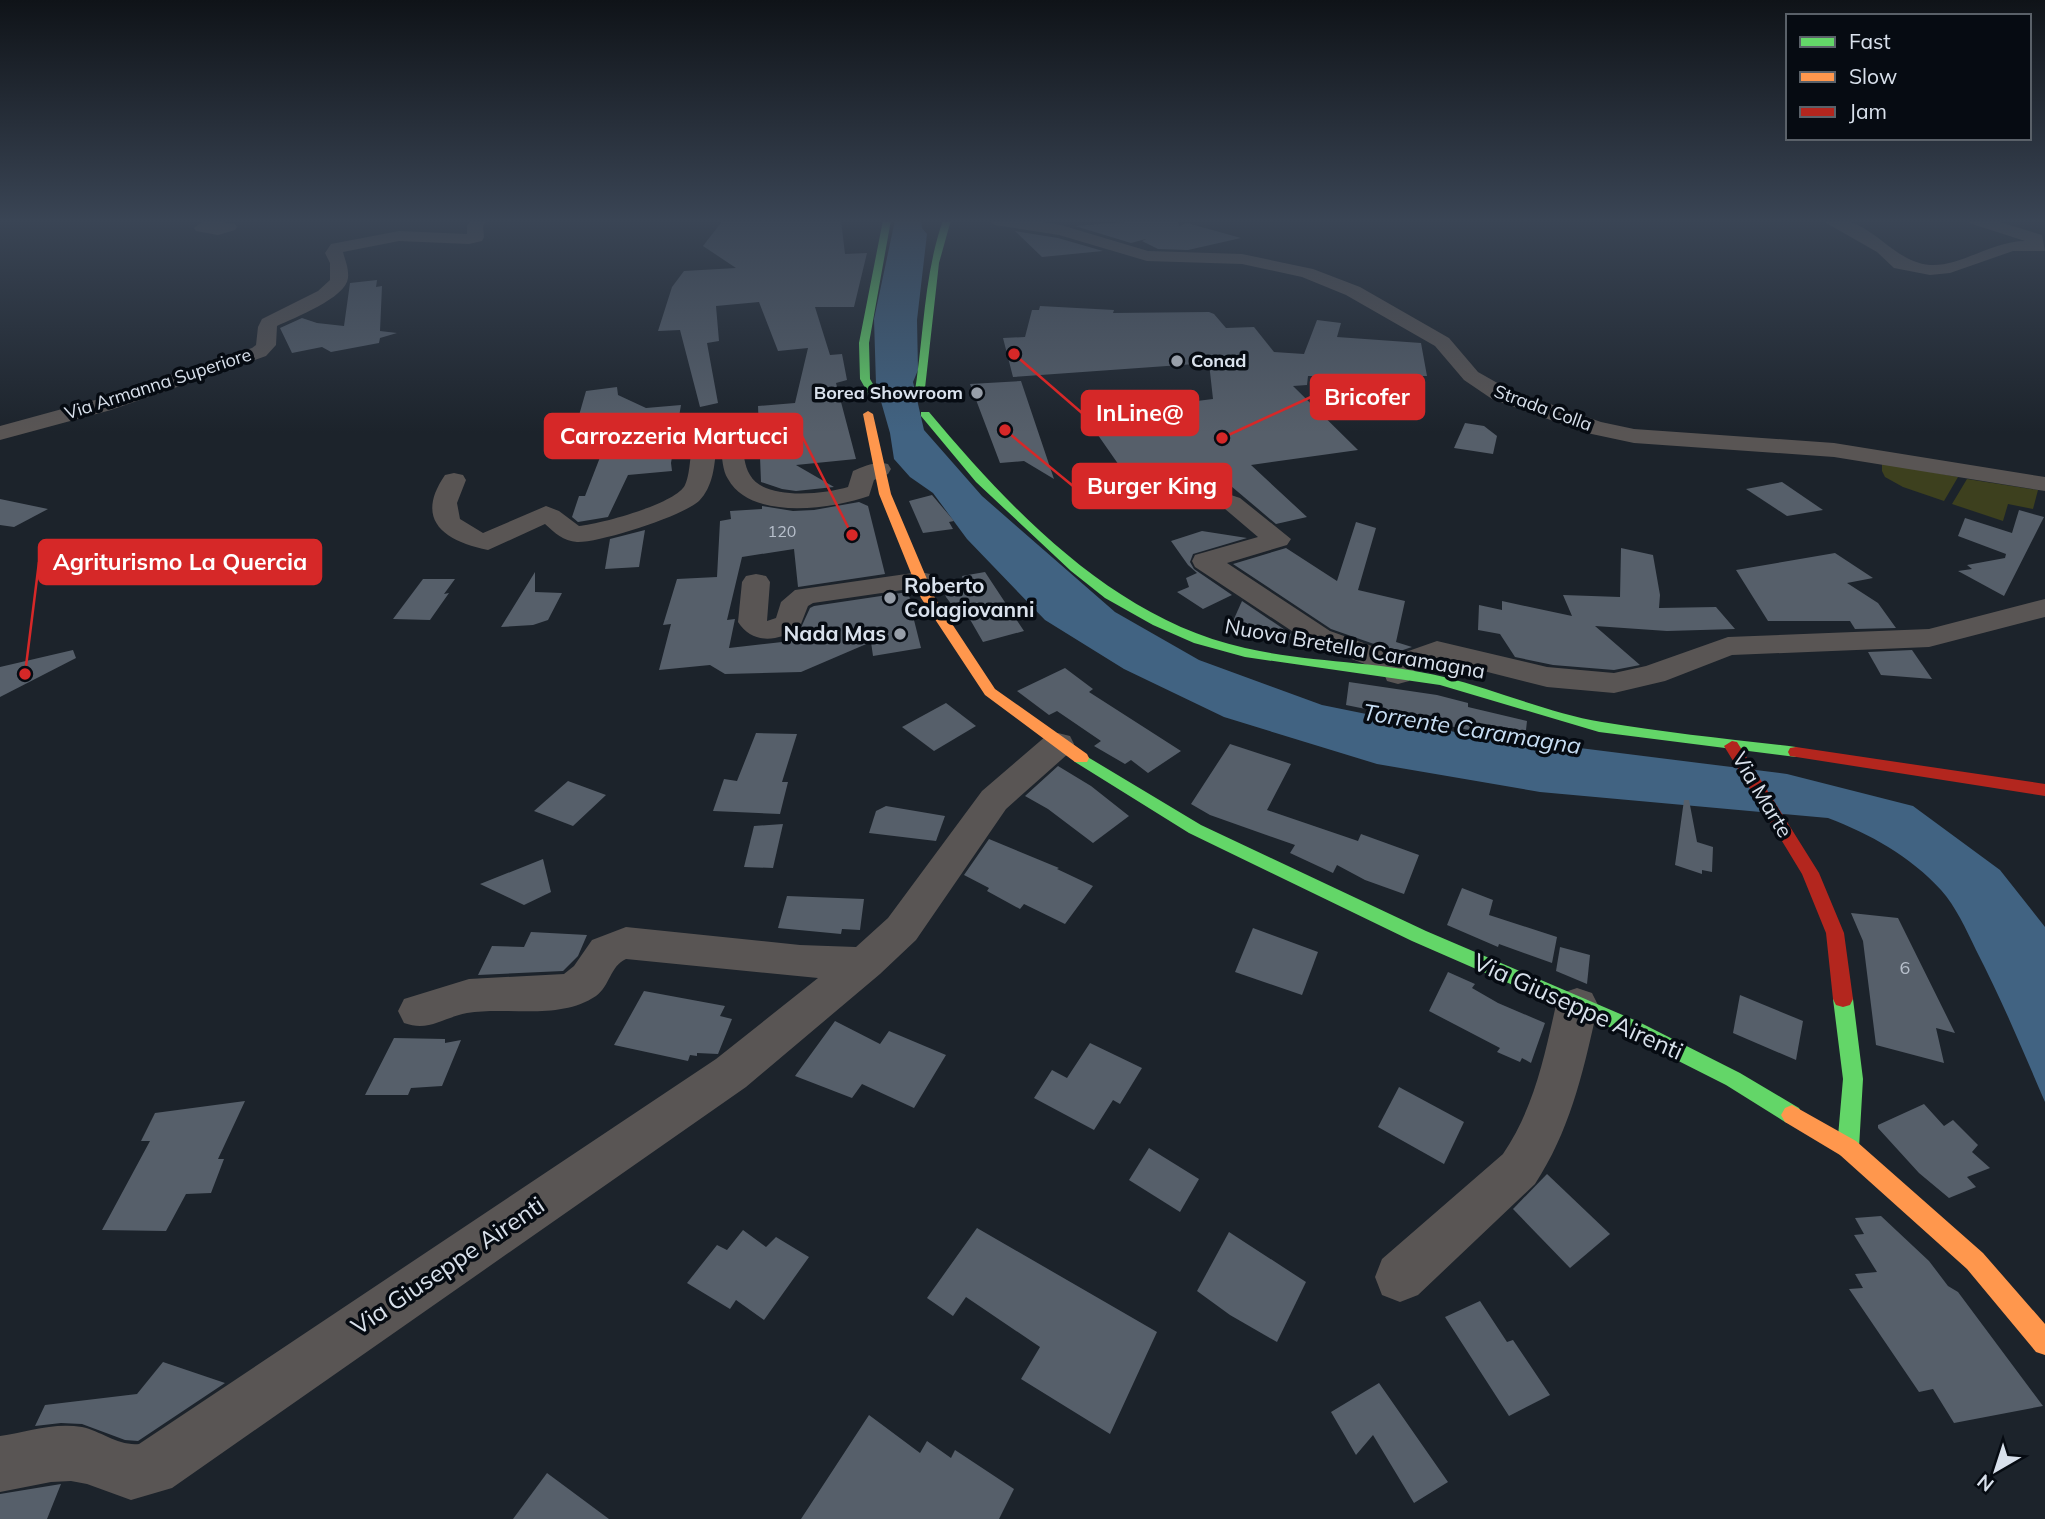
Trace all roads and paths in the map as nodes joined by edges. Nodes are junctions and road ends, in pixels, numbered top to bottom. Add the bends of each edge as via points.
1 (329, 291) edge
2 (873, 291) edge
3 (929, 291) edge
4 (1355, 291) edge
5 (919, 397) junction
6 (877, 398) junction
7 (886, 422) dead end
8 (869, 423) junction
9 (0, 433) edge
10 (879, 469) junction
11 (454, 480) dead end
12 (2045, 484) edge
13 (1231, 503) dead end
14 (920, 580) junction
15 (756, 582) dead end
16 (2045, 608) edge
17 (1398, 670) junction
18 (1058, 744) junction
19 (1732, 746) junction
20 (2045, 790) edge
21 (866, 963) junction
22 (1577, 1005) junction
23 (419, 1011) dead end
24 (1848, 1148) junction
25 (1400, 1277) dead end
26 (2045, 1343) edge
27 (0, 1464) edge

1 - 9 street, Via Armanna Superiore via 269,323 268,340 259,352
2 - 6 main road via 864,368 866,383
3 - 5 main road
4 - 12 street, Strada Colla via 1442,342 1471,376 1500,394 1595,428 1634,436 1834,450
5 - 6 main road
5 - 17 main road, Nuova Bretella Caramagna via 929,405 917,418 980,480 1076,568 1158,622 1245,653
6 - 8 main road via 867,406
7 - 8 main road
8 - 10 main road, Via Giuseppe Airenti
10 - 11 street via 866,472 860,491 848,496 787,500 744,484 737,476 731,444 715,439 705,442 691,496 664,510 583,534 566,531 546,514 488,542 463,535 445,515
10 - 14 main road, Via Giuseppe Airenti
13 - 17 street via 1278,539 1205,561 1320,637
14 - 15 street via 805,596 795,602 789,624 760,630 752,622
14 - 18 main road, Via Giuseppe Airenti via 990,692
16 - 17 street via 1929,638 1727,646 1654,674 1614,683 1547,677 1437,650
17 - 19 main road, Nuova Bretella Caramagna via 1599,727
18 - 21 street, Via Giuseppe Airenti via 994,800 902,929
18 - 22 main road, Via Giuseppe Airenti via 1195,829
19 - 20 main road, Via Marte
19 - 24 main road, Via Marte via 1810,873 1835,933 1853,1079
21 - 23 street via 626,943 602,952 588,979 569,990 475,995
21 - 27 street, Via Giuseppe Airenti via 731,1073 152,1468 128,1474 82,1455 59,1454
22 - 24 main road, Via Giuseppe Airenti via 1733,1079
22 - 25 street via 1556,1094 1532,1151 1519,1169
24 - 26 main road, Via Giuseppe Airenti via 1975,1261

